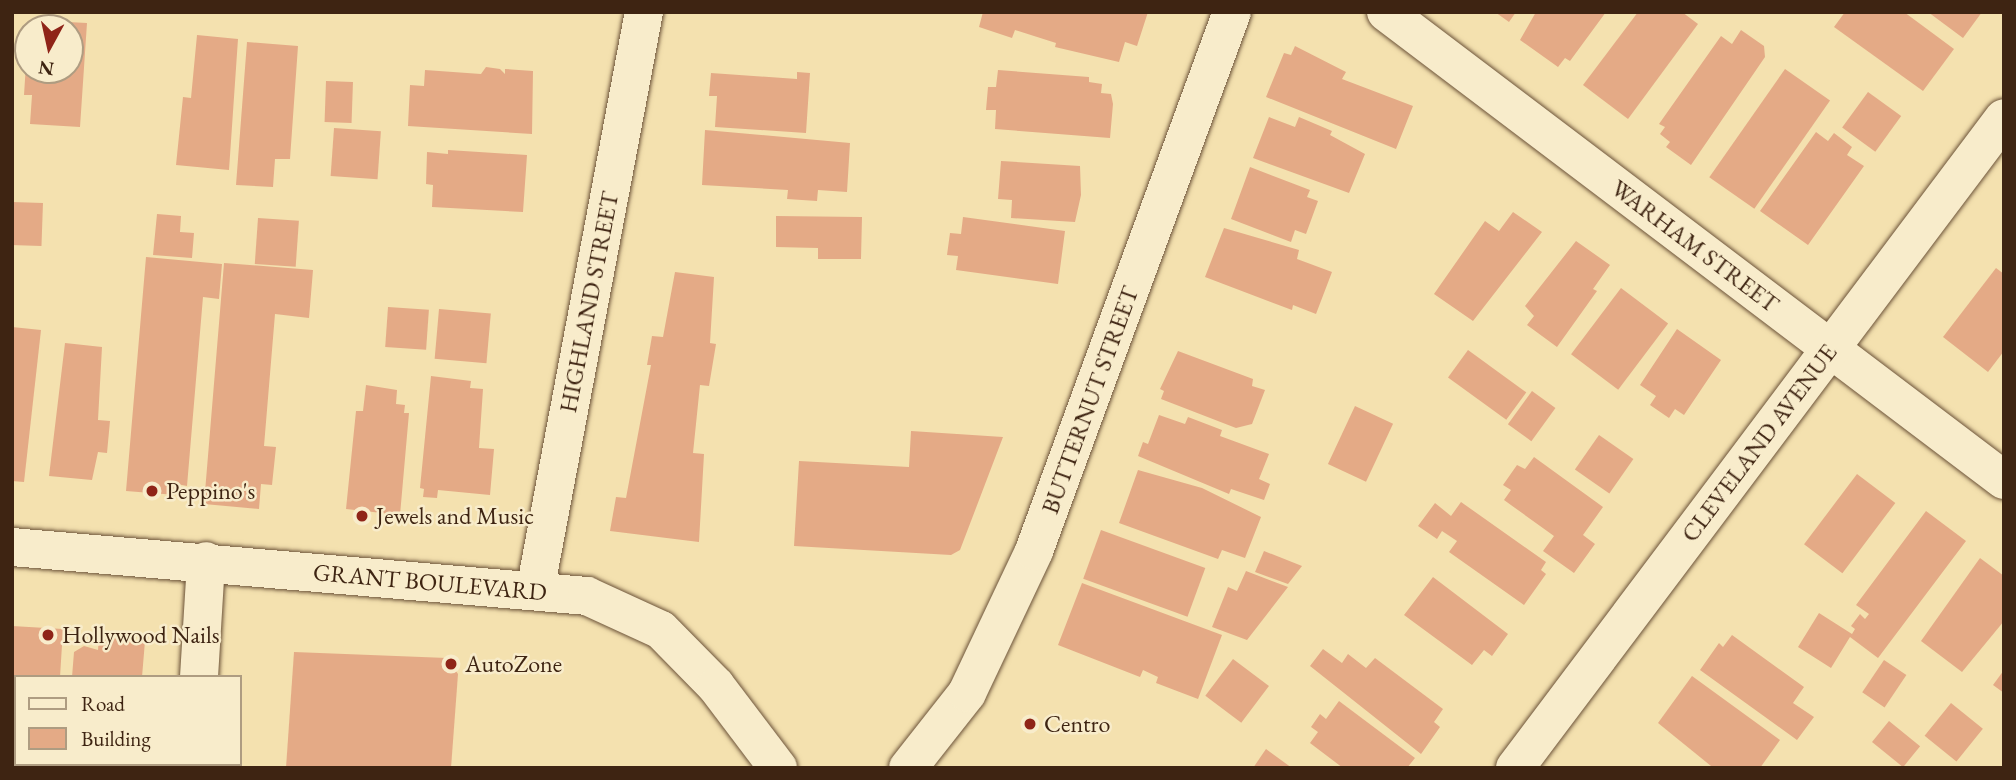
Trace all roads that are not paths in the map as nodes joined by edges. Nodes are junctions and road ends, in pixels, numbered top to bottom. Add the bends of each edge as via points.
1 (644, 12) edge
2 (1232, 12) edge
3 (1386, 12) edge
4 (2004, 118) edge
5 (1830, 349) junction
6 (2004, 480) edge
7 (12, 547) edge
8 (206, 561) junction
9 (535, 591) junction
10 (199, 675) edge
11 (778, 768) edge
12 (908, 768) edge
13 (1515, 768) edge

1 - 9 street, HIGHLAND STREET
2 - 12 street, BUTTERNUT STREET via 1034,551 967,693
3 - 5 street, WARHAM STREET
4 - 5 street, CLEVELAND AVENUE
5 - 6 street, WARHAM STREET
5 - 13 street, CLEVELAND AVENUE
7 - 8 street, GRANT BOULEVARD
8 - 9 street, GRANT BOULEVARD
8 - 10 street
9 - 11 street, GRANT BOULEVARD via 587,596 661,629 716,686

